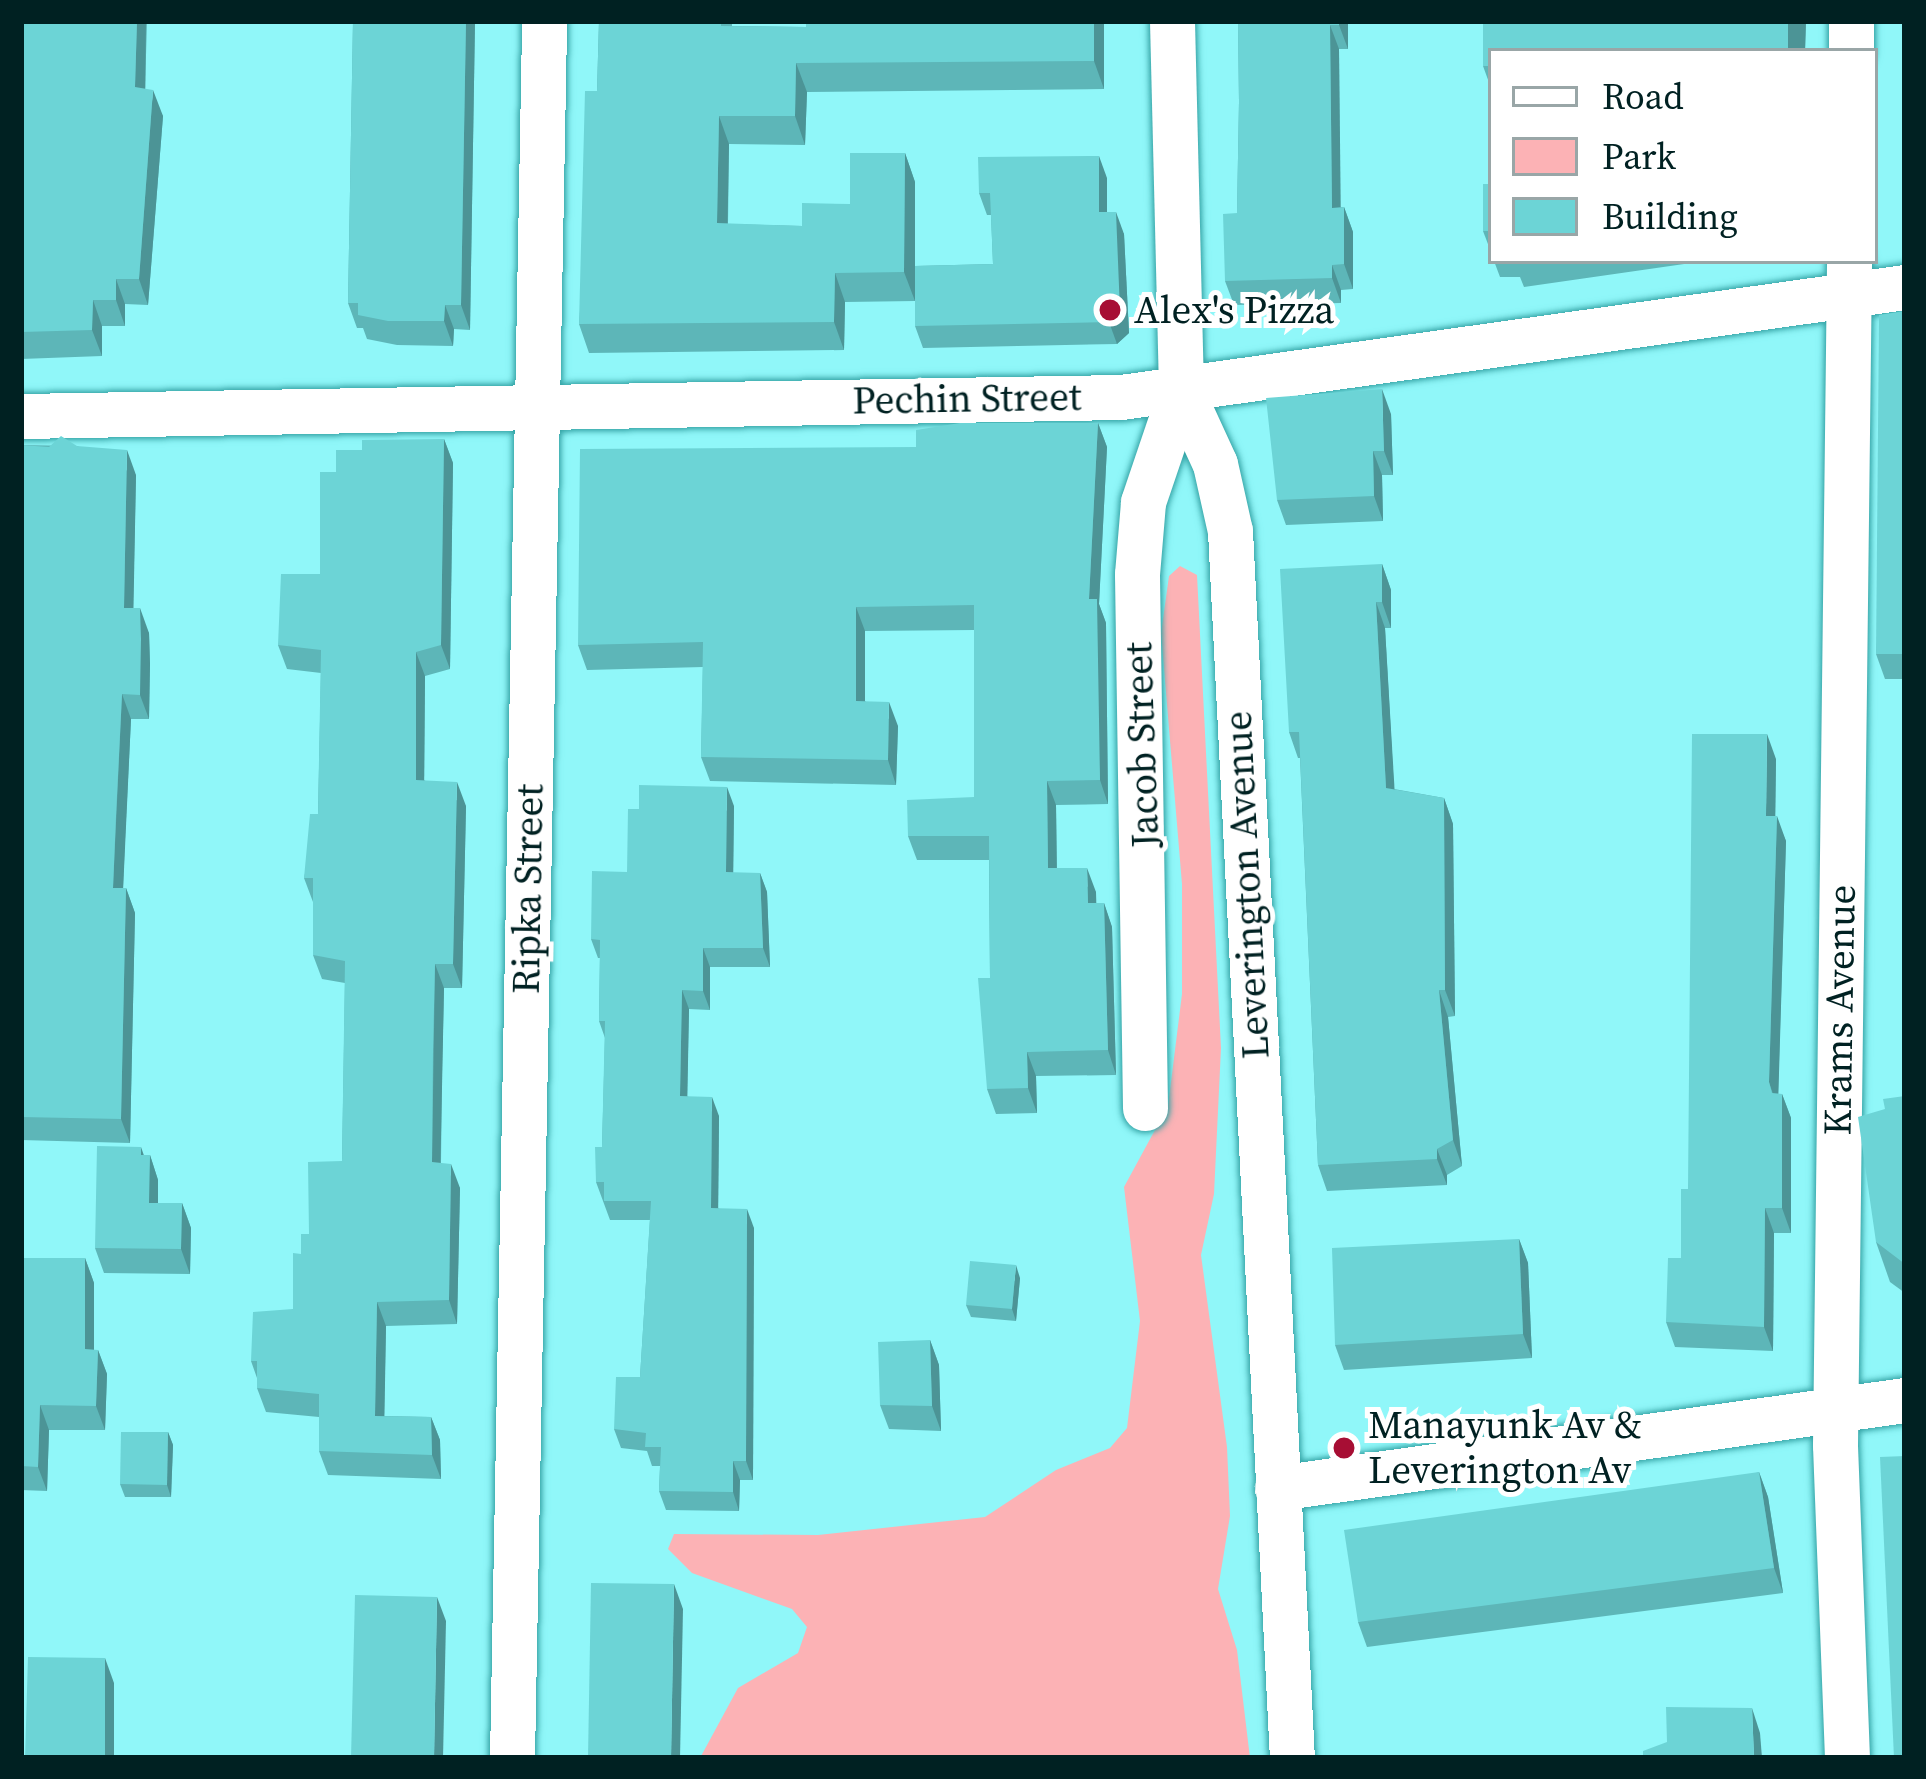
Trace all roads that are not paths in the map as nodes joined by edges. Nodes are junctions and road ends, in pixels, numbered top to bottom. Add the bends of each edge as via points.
1 (544, 21) edge
2 (1172, 21) edge
3 (1848, 278) edge
4 (1905, 287) edge
5 (1181, 390) junction
6 (537, 405) junction
7 (21, 416) edge
8 (1145, 1108) dead end
9 (1905, 1400) edge
10 (1835, 1410) junction
11 (1277, 1488) junction
12 (512, 1758) edge
13 (1292, 1758) edge
14 (1847, 1758) edge

1 - 6 street, Ripka Street
2 - 5 street, Leverington Avenue
3 - 4 street, Pechin Street
3 - 5 street, Pechin Street
3 - 10 street, Krams Avenue
5 - 6 street, Pechin Street
5 - 8 street, Jacob Street via 1144,502 1138,574
5 - 11 street, Leverington Avenue via 1215,464 1230,531
6 - 7 street, Pechin Street
6 - 12 street, Ripka Street
9 - 10 street
10 - 11 street
10 - 14 street, Krams Avenue
11 - 13 street, Leverington Avenue

